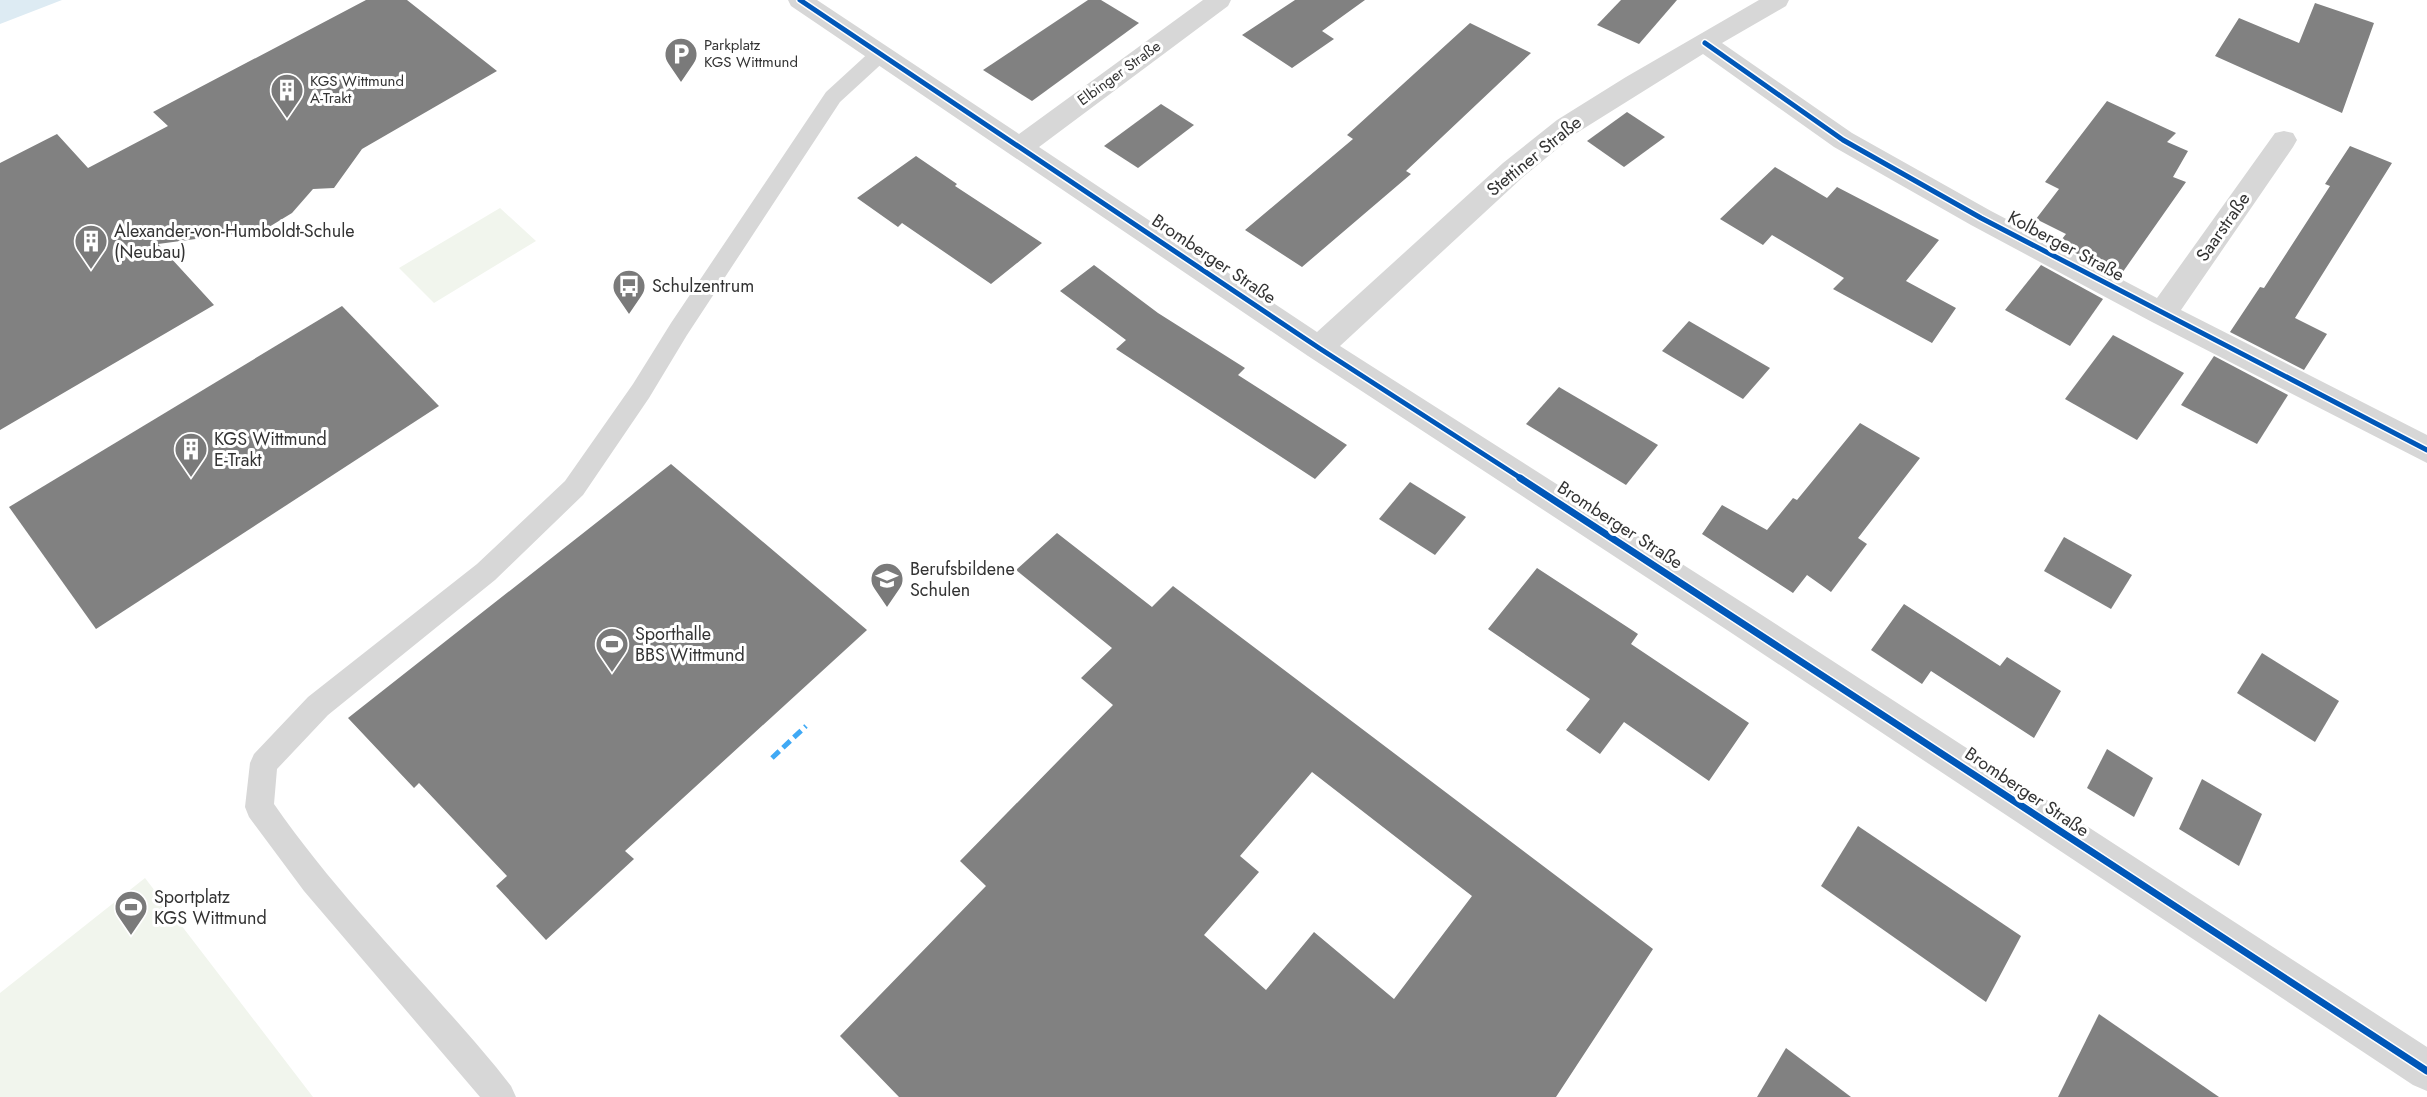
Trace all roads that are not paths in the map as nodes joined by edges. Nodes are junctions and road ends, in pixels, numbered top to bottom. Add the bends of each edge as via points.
1 (800, 0) edge
2 (1219, 0) edge
3 (1777, 0) edge
4 (1705, 43) junction
5 (882, 53) junction
6 (2284, 140) dead end
7 (1020, 147) junction
8 (2162, 314) junction
9 (1319, 348) junction
10 (2427, 450) edge
11 (2427, 1071) edge
12 (500, 1097) edge

1 - 5 street, Bromberger Straße
2 - 7 street, Elbinger Straße
3 - 4 street, Stettiner Straße
4 - 8 street, Kolberger Straße via 1843,140
4 - 9 street, Stettiner Straße via 1566,127 1513,170
5 - 7 street, Bromberger Straße
5 - 12 lane via 833,97 574,488 486,572 318,706 264,764 259,807 276,834
6 - 8 street, Saarstraße
7 - 9 street, Bromberger Straße
8 - 10 street, Kolberger Straße
9 - 11 street, Bromberger Straße

